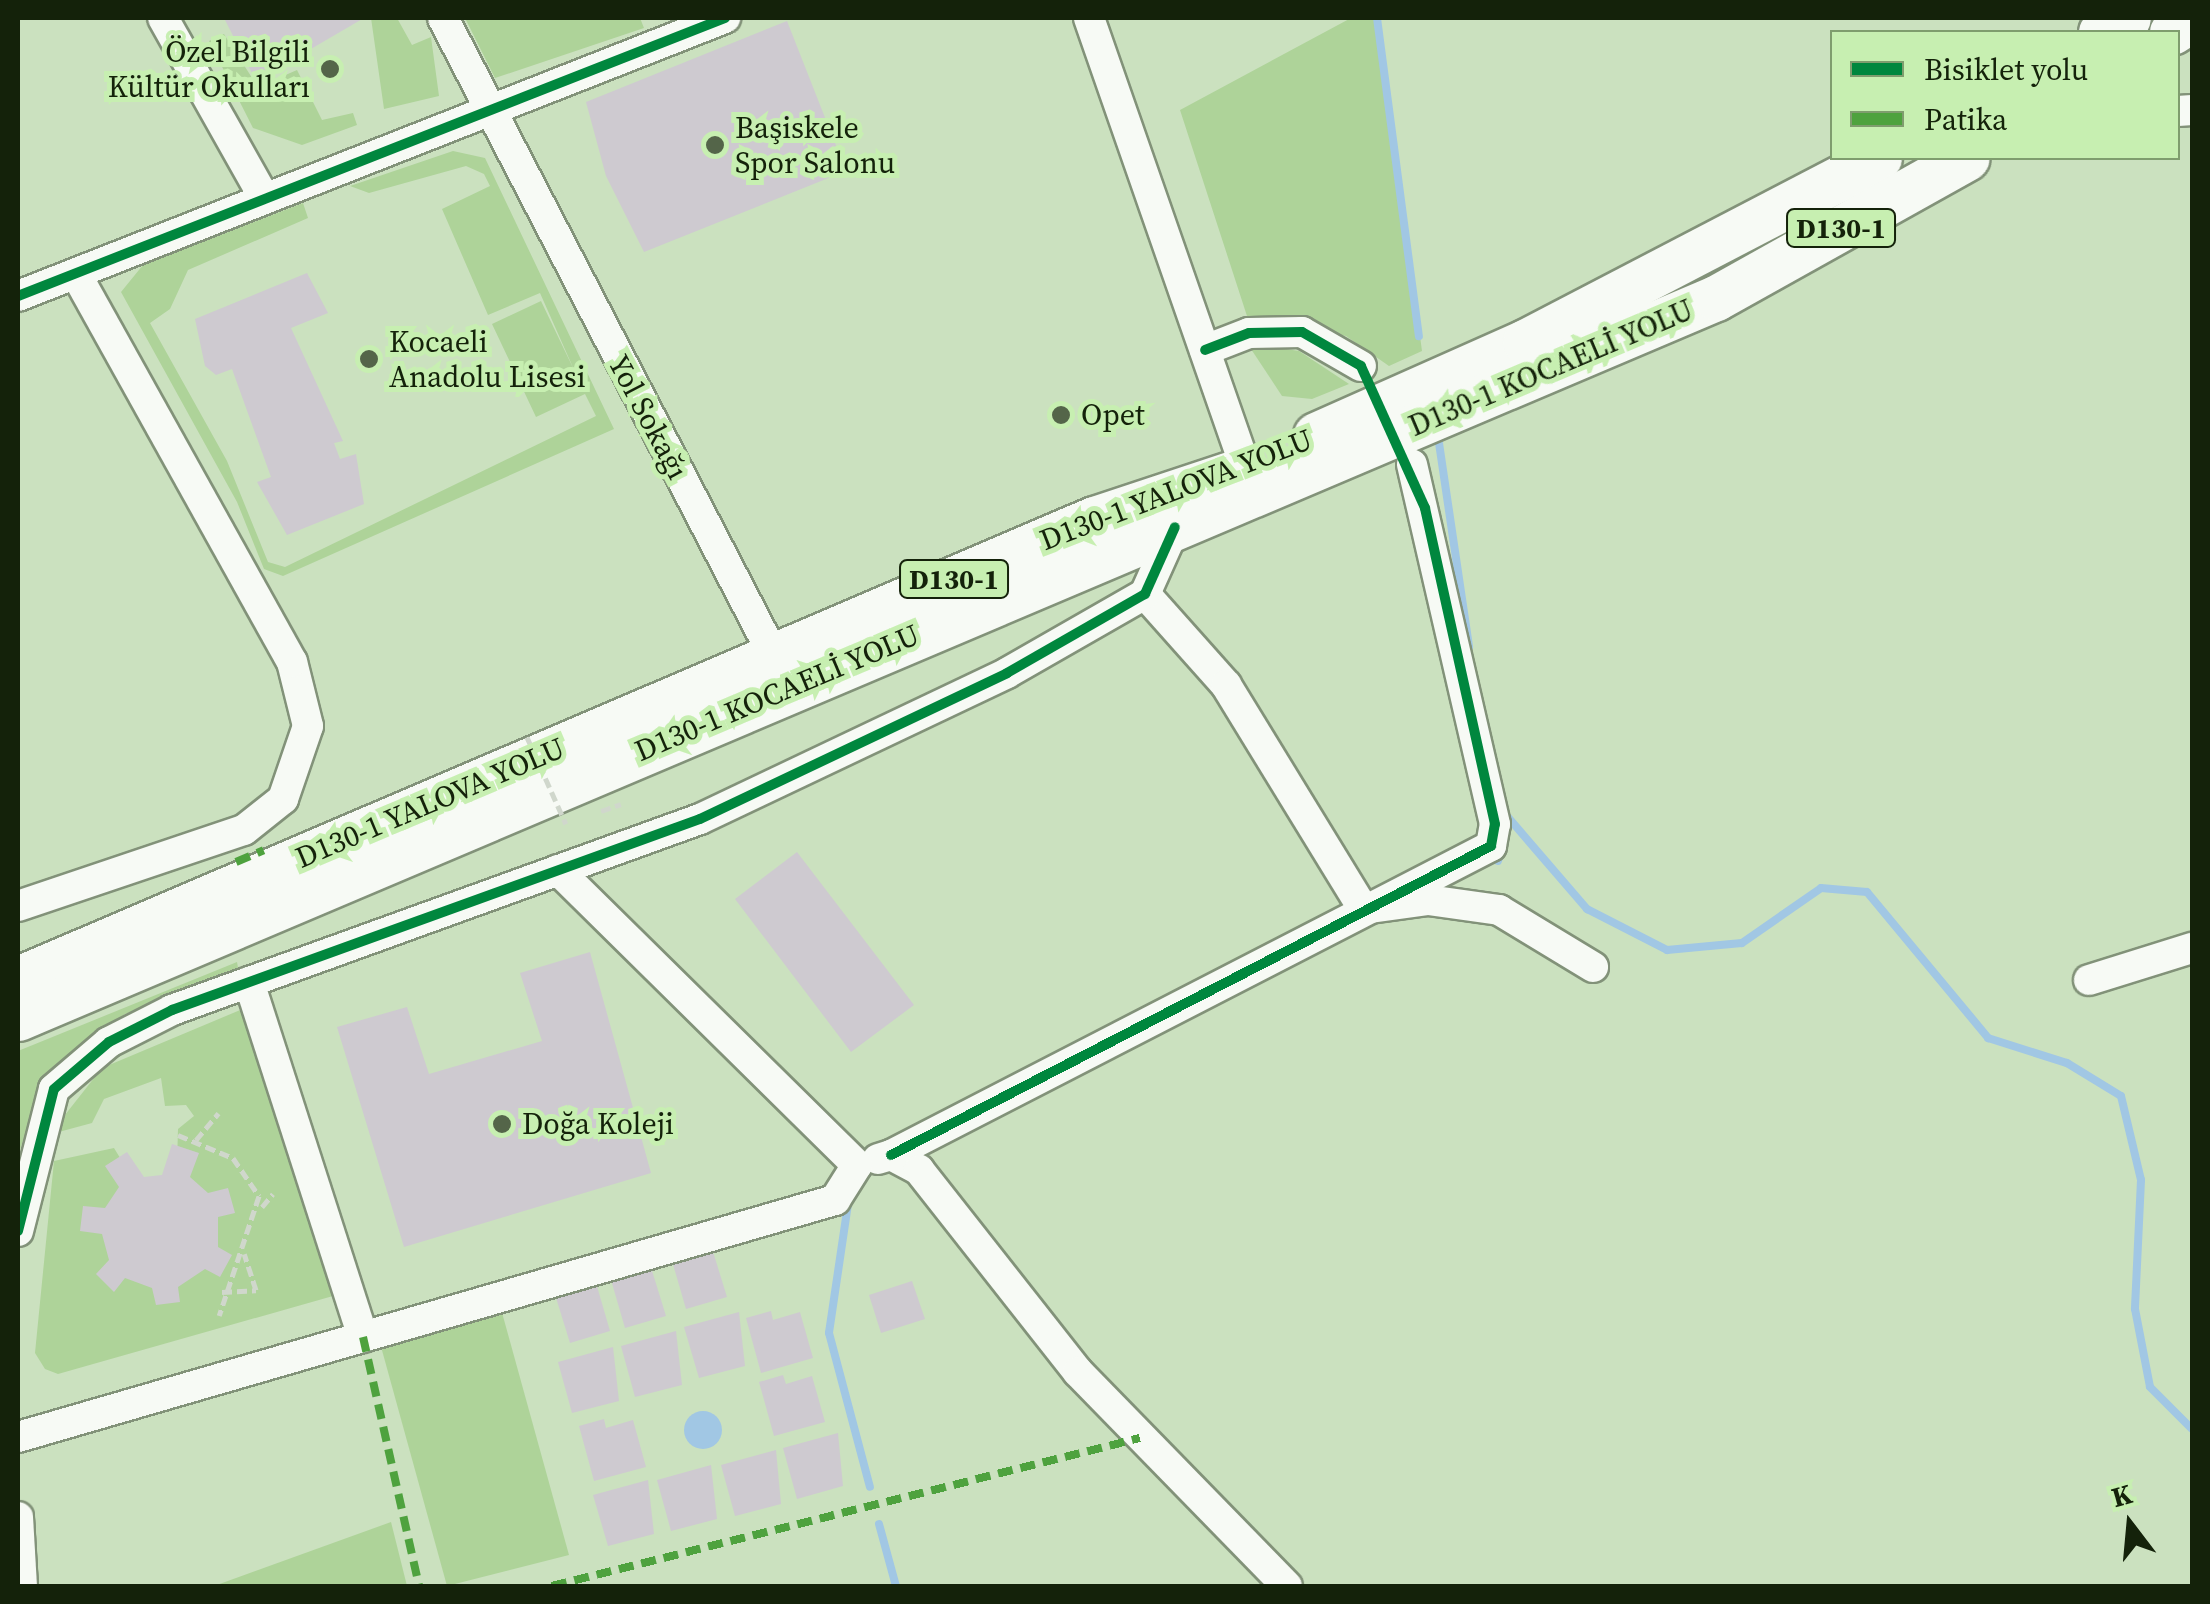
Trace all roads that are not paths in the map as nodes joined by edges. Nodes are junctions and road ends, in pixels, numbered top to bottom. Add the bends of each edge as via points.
1 (162, 18) edge
2 (442, 18) edge
3 (725, 18) edge
4 (1089, 18) edge
5 (2128, 18) edge
6 (2105, 30) edge
7 (490, 114) junction
8 (1875, 160) edge
9 (1963, 160) edge
10 (264, 197) junction
11 (77, 276) junction
12 (18, 296) edge
13 (1205, 350) junction
14 (1362, 366) dead end
15 (1412, 464) dead end
16 (1246, 468) junction
17 (1175, 526) junction
18 (1144, 594) junction
19 (774, 656) junction
20 (558, 870) junction
21 (18, 906) edge
22 (1363, 909) junction
23 (2192, 948) edge
24 (1593, 966) dead end
25 (18, 978) edge
26 (2089, 980) dead end
27 (249, 982) junction
28 (18, 1018) edge
29 (891, 1155) junction
30 (857, 1165) junction
31 (18, 1231) edge
32 (363, 1337) junction
33 (18, 1437) edge
34 (18, 1517) edge
35 (22, 1586) edge
36 (1287, 1586) edge

1 - 10 street
2 - 7 street, Yol Sokağı
3 - 7 street
4 - 13 street
5 - 6 highway
7 - 10 street
7 - 19 street, Yol Sokağı
8 - 16 highway, D130-1 YALOVA YOLU / D130-1 via 1525,342
9 - 17 highway, D130-1 KOCAELİ YOLU / D130-1 via 1716,298
10 - 11 street
11 - 12 street
11 - 21 street via 292,662 308,726 282,799 244,830
13 - 14 street via 1249,332 1302,332
13 - 16 street
15 - 22 street via 1496,824 1492,846
16 - 19 highway, D130-1 YALOVA YOLU / D130-1 via 1094,520
17 - 18 street
17 - 28 highway, D130-1 KOCAELİ YOLU / D130-1
18 - 20 street via 1007,673 700,819
18 - 22 street via 1226,685
19 - 25 highway, D130-1 YALOVA YOLU / D130-1
20 - 27 street
20 - 30 street
22 - 24 street via 1428,900 1499,910
22 - 29 street
23 - 26 street
27 - 31 street via 109,1042 54,1089
27 - 32 street
29 - 30 street
29 - 36 street via 918,1170 1078,1372
30 - 32 street via 835,1200
32 - 33 street
34 - 35 street

